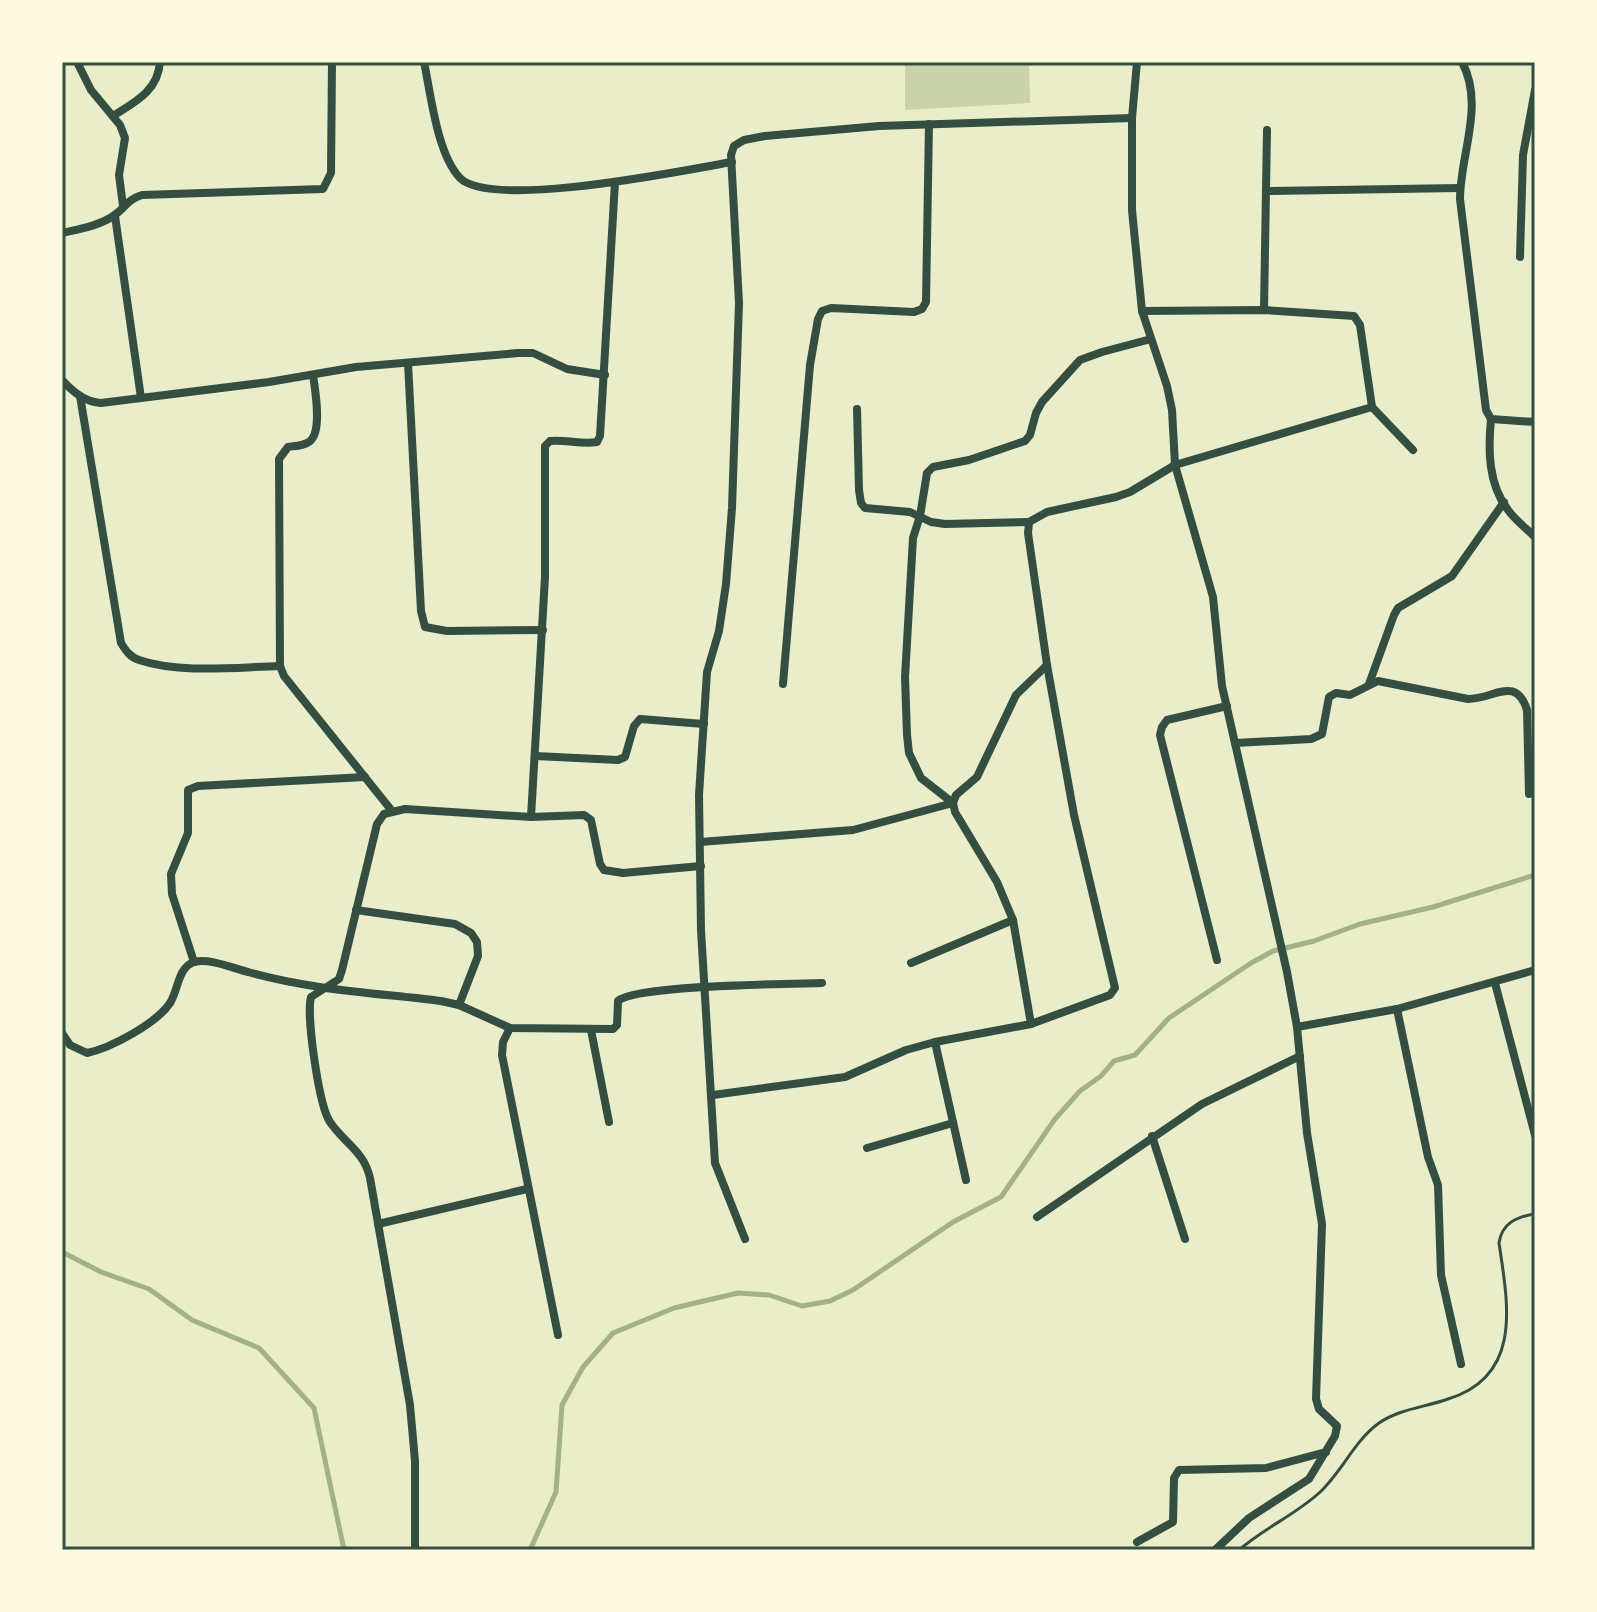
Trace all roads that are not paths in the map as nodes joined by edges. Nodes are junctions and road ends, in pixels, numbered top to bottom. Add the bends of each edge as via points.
1 (77, 62) edge
2 (160, 62) edge
3 (332, 62) edge
4 (424, 62) edge
5 (1137, 62) edge
6 (1462, 62) edge
7 (1535, 90) edge
8 (113, 116) junction
9 (1132, 118) junction
10 (929, 124) junction
11 (1267, 130) dead end
12 (732, 162) junction
13 (615, 182) junction
14 (1460, 188) junction
15 (1266, 191) junction
16 (123, 206) junction
17 (115, 216) junction
18 (62, 233) edge
19 (1520, 257) dead end
20 (1264, 310) junction
21 (1142, 311) junction
22 (1151, 339) junction
23 (408, 363) junction
24 (313, 375) junction
25 (605, 375) junction
26 (62, 380) edge
27 (80, 396) junction
28 (141, 398) junction
29 (1372, 407) junction
30 (857, 409) dead end
31 (1491, 419) junction
32 (1535, 422) edge
33 (1413, 450) dead end
34 (1175, 465) junction
35 (1504, 502) junction
36 (920, 516) junction
37 (1029, 522) junction
38 (1535, 537) edge
39 (543, 630) junction
40 (1047, 665) junction
41 (280, 666) junction
42 (783, 684) dead end
43 (1369, 684) junction
44 (1227, 706) junction
45 (704, 724) junction
46 (1235, 743) junction
47 (535, 756) junction
48 (365, 777) junction
49 (1529, 794) dead end
50 (953, 803) junction
51 (392, 811) junction
52 (531, 817) junction
53 (700, 842) junction
54 (701, 866) junction
55 (356, 910) junction
56 (1013, 920) junction
57 (1217, 960) dead end
58 (194, 962) junction
59 (911, 963) dead end
60 (1535, 970) edge
61 (822, 983) dead end
62 (1495, 983) junction
63 (705, 987) junction
64 (325, 988) junction
65 (459, 1005) junction
66 (1397, 1009) junction
67 (1031, 1024) junction
68 (1297, 1027) junction
69 (510, 1028) junction
70 (591, 1030) junction
71 (62, 1033) edge
72 (935, 1042) junction
73 (1300, 1056) junction
74 (713, 1095) junction
75 (609, 1122) dead end
76 (953, 1123) junction
77 (1535, 1135) edge
78 (1152, 1136) junction
79 (867, 1148) dead end
80 (966, 1180) dead end
81 (527, 1189) junction
82 (1037, 1217) dead end
83 (378, 1224) junction
84 (745, 1239) dead end
85 (1185, 1239) dead end
86 (558, 1335) dead end
87 (1461, 1364) dead end
88 (1327, 1452) junction
89 (1137, 1542) dead end
90 (415, 1550) edge
91 (1215, 1550) edge

1 - 8 street
2 - 8 street via 154,85
3 - 16 street via 331,173 323,189 142,195
4 - 13 street via 446,155 463,181 503,190
5 - 9 street
6 - 14 street via 1472,110
7 - 19 street via 1523,155
8 - 16 street via 125,138 119,175
9 - 10 street
9 - 21 street via 1132,210
10 - 12 street via 744,140 734,146
10 - 42 street via 926,302 914,312 831,308 818,319
11 - 15 street
12 - 13 street
12 - 45 street via 739,303 732,508 719,631 708,661
13 - 25 street
14 - 15 street
14 - 31 street via 1483,392
15 - 20 street
16 - 17 street
17 - 18 street
17 - 28 street
20 - 21 street
20 - 29 street via 1354,316 1360,325
21 - 22 street
22 - 34 street via 1172,410
22 - 36 street via 1080,360 1042,402 1025,441 933,467 927,473
23 - 24 street
23 - 25 street via 533,353 567,369
23 - 39 street via 425,627
24 - 28 street
24 - 41 street via 315,436 309,443 288,447 279,459
25 - 39 street via 597,442 558,440 545,446
26 - 27 street
27 - 28 street via 101,403
27 - 41 street via 121,643 129,655 195,667
29 - 33 street
29 - 34 street
30 - 36 street via 861,503 865,508
31 - 32 street
31 - 35 street via 1490,466
34 - 37 street via 1116,497 1047,512
34 - 44 street via 1213,597
35 - 38 street
35 - 43 street via 1452,576 1398,608
36 - 37 street via 945,524
36 - 50 street via 913,538 905,677 909,753 921,778
37 - 40 street
39 - 47 street
40 - 50 street via 1016,695 977,777
40 - 67 street via 1074,815 1115,988 1110,995
41 - 48 street
43 - 46 street via 1350,695 1329,697 1322,734 1311,739
43 - 49 street via 1388,681 1468,699 1516,692 1527,710
44 - 46 street
44 - 57 street via 1167,720 1160,735
45 - 47 street via 640,719 625,757 618,760
45 - 53 street
46 - 68 street
47 - 52 street
48 - 51 street
48 - 58 street via 188,790 188,833 171,874 172,894
50 - 53 street via 853,830
50 - 56 street
51 - 52 street
51 - 55 street via 377,824
52 - 54 street via 584,815 591,820 600,864 613,873
53 - 54 street
54 - 63 street
55 - 64 street via 339,979
55 - 65 street via 455,924 471,933 478,956
56 - 59 street
56 - 67 street
58 - 64 street
58 - 71 street via 186,967 163,1012 133,1033 87,1053 70,1045
60 - 62 street
61 - 63 street
62 - 66 street
62 - 77 street
63 - 70 street via 622,997 615,1028
63 - 74 street
64 - 65 street
64 - 83 street via 309,1004 321,1096 331,1123 367,1167
65 - 69 street
66 - 68 street
66 - 87 street via 1438,1185 1441,1275
67 - 72 street
68 - 73 street
69 - 70 street
69 - 81 street via 502,1055
70 - 75 street
72 - 74 street via 845,1077
72 - 76 street
73 - 78 street via 1202,1104
73 - 88 street via 1322,1224 1316,1399 1337,1426
74 - 84 street via 715,1163
76 - 79 street
76 - 80 street
78 - 82 street
78 - 85 street
81 - 83 street
81 - 86 street
83 - 90 street via 410,1405
88 - 89 street via 1266,1468 1179,1470 1174,1478 1173,1522
88 - 91 street via 1309,1479 1260,1510

